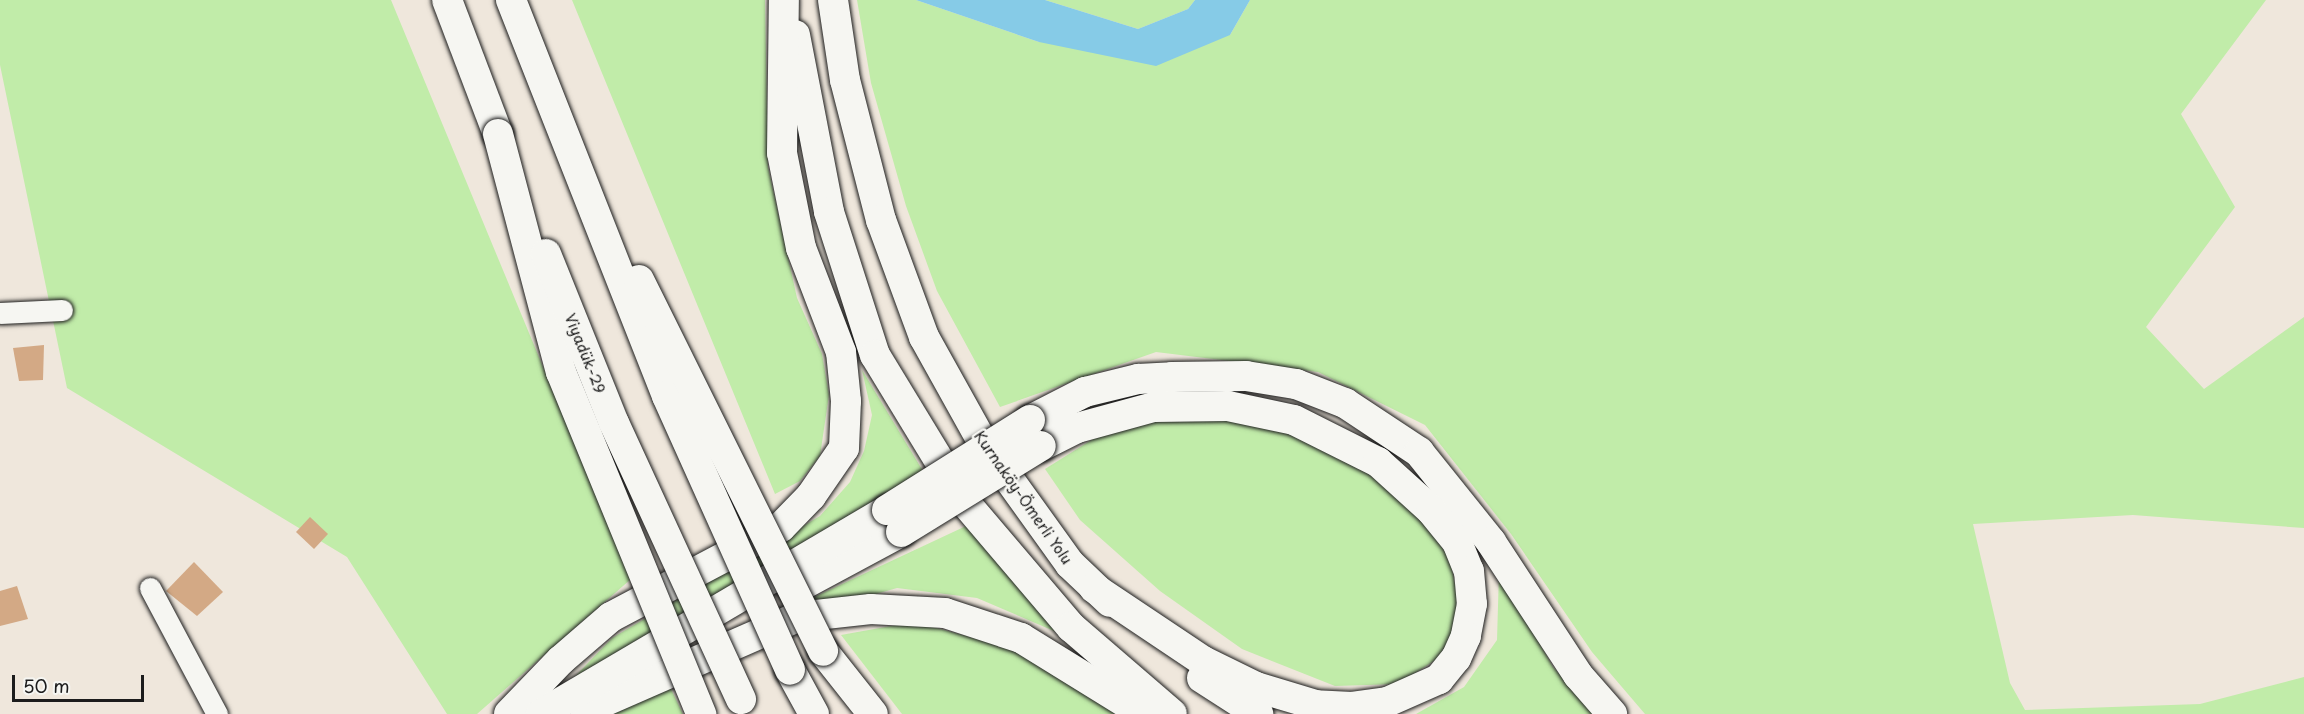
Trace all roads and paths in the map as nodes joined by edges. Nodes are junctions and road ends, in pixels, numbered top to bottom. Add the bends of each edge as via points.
1 (447, 0) edge
2 (511, 0) edge
3 (786, 0) edge
4 (833, 0) edge
5 (555, 117) junction
6 (498, 134) junction
7 (62, 310) dead end
8 (0, 313) edge
9 (1036, 433) junction
10 (894, 521) junction
11 (150, 588) dead end
12 (1094, 588) junction
13 (745, 706) edge
14 (217, 714) edge
15 (509, 714) edge
16 (541, 714) edge
17 (701, 714) edge
18 (814, 714) edge
19 (873, 714) edge
20 (1144, 714) edge
21 (1172, 714) edge
22 (1258, 714) edge
23 (1612, 714) edge

1 - 6 highway, Viyadük-29
2 - 5 highway, bridge
3 - 15 highway via 782,153 801,248 841,352 846,401 844,448 811,496 782,527 611,617 561,660
3 - 21 highway via 829,212 875,355 963,500 1071,627
4 - 12 highway, Kurnaköy-Ömerli Yolu via 845,80 881,220 924,337 983,442 1070,564
5 - 18 highway, bridge via 668,396 790,670
5 - 19 highway, bridge via 701,399 823,651
6 - 13 highway, Viyadük-29, bridge via 614,423
6 - 17 highway, bridge via 561,372 618,503
7 - 8 street
9 - 10 highway, bridge
9 - 12 highway via 1077,429 1154,407 1228,406 1294,420 1378,462 1431,510 1457,542 1469,571 1472,604 1466,636 1439,679 1387,702 1352,707 1316,705 1256,687 1203,661
9 - 23 highway via 1085,392 1172,377 1246,376 1296,384 1345,403 1419,452 1491,542 1578,675
10 - 16 highway
10 - 20 highway via 585,710 798,617 871,609 945,613 1021,638
11 - 14 street
12 - 22 highway, Kurnaköy-Ömerli Yolu via 1202,679

